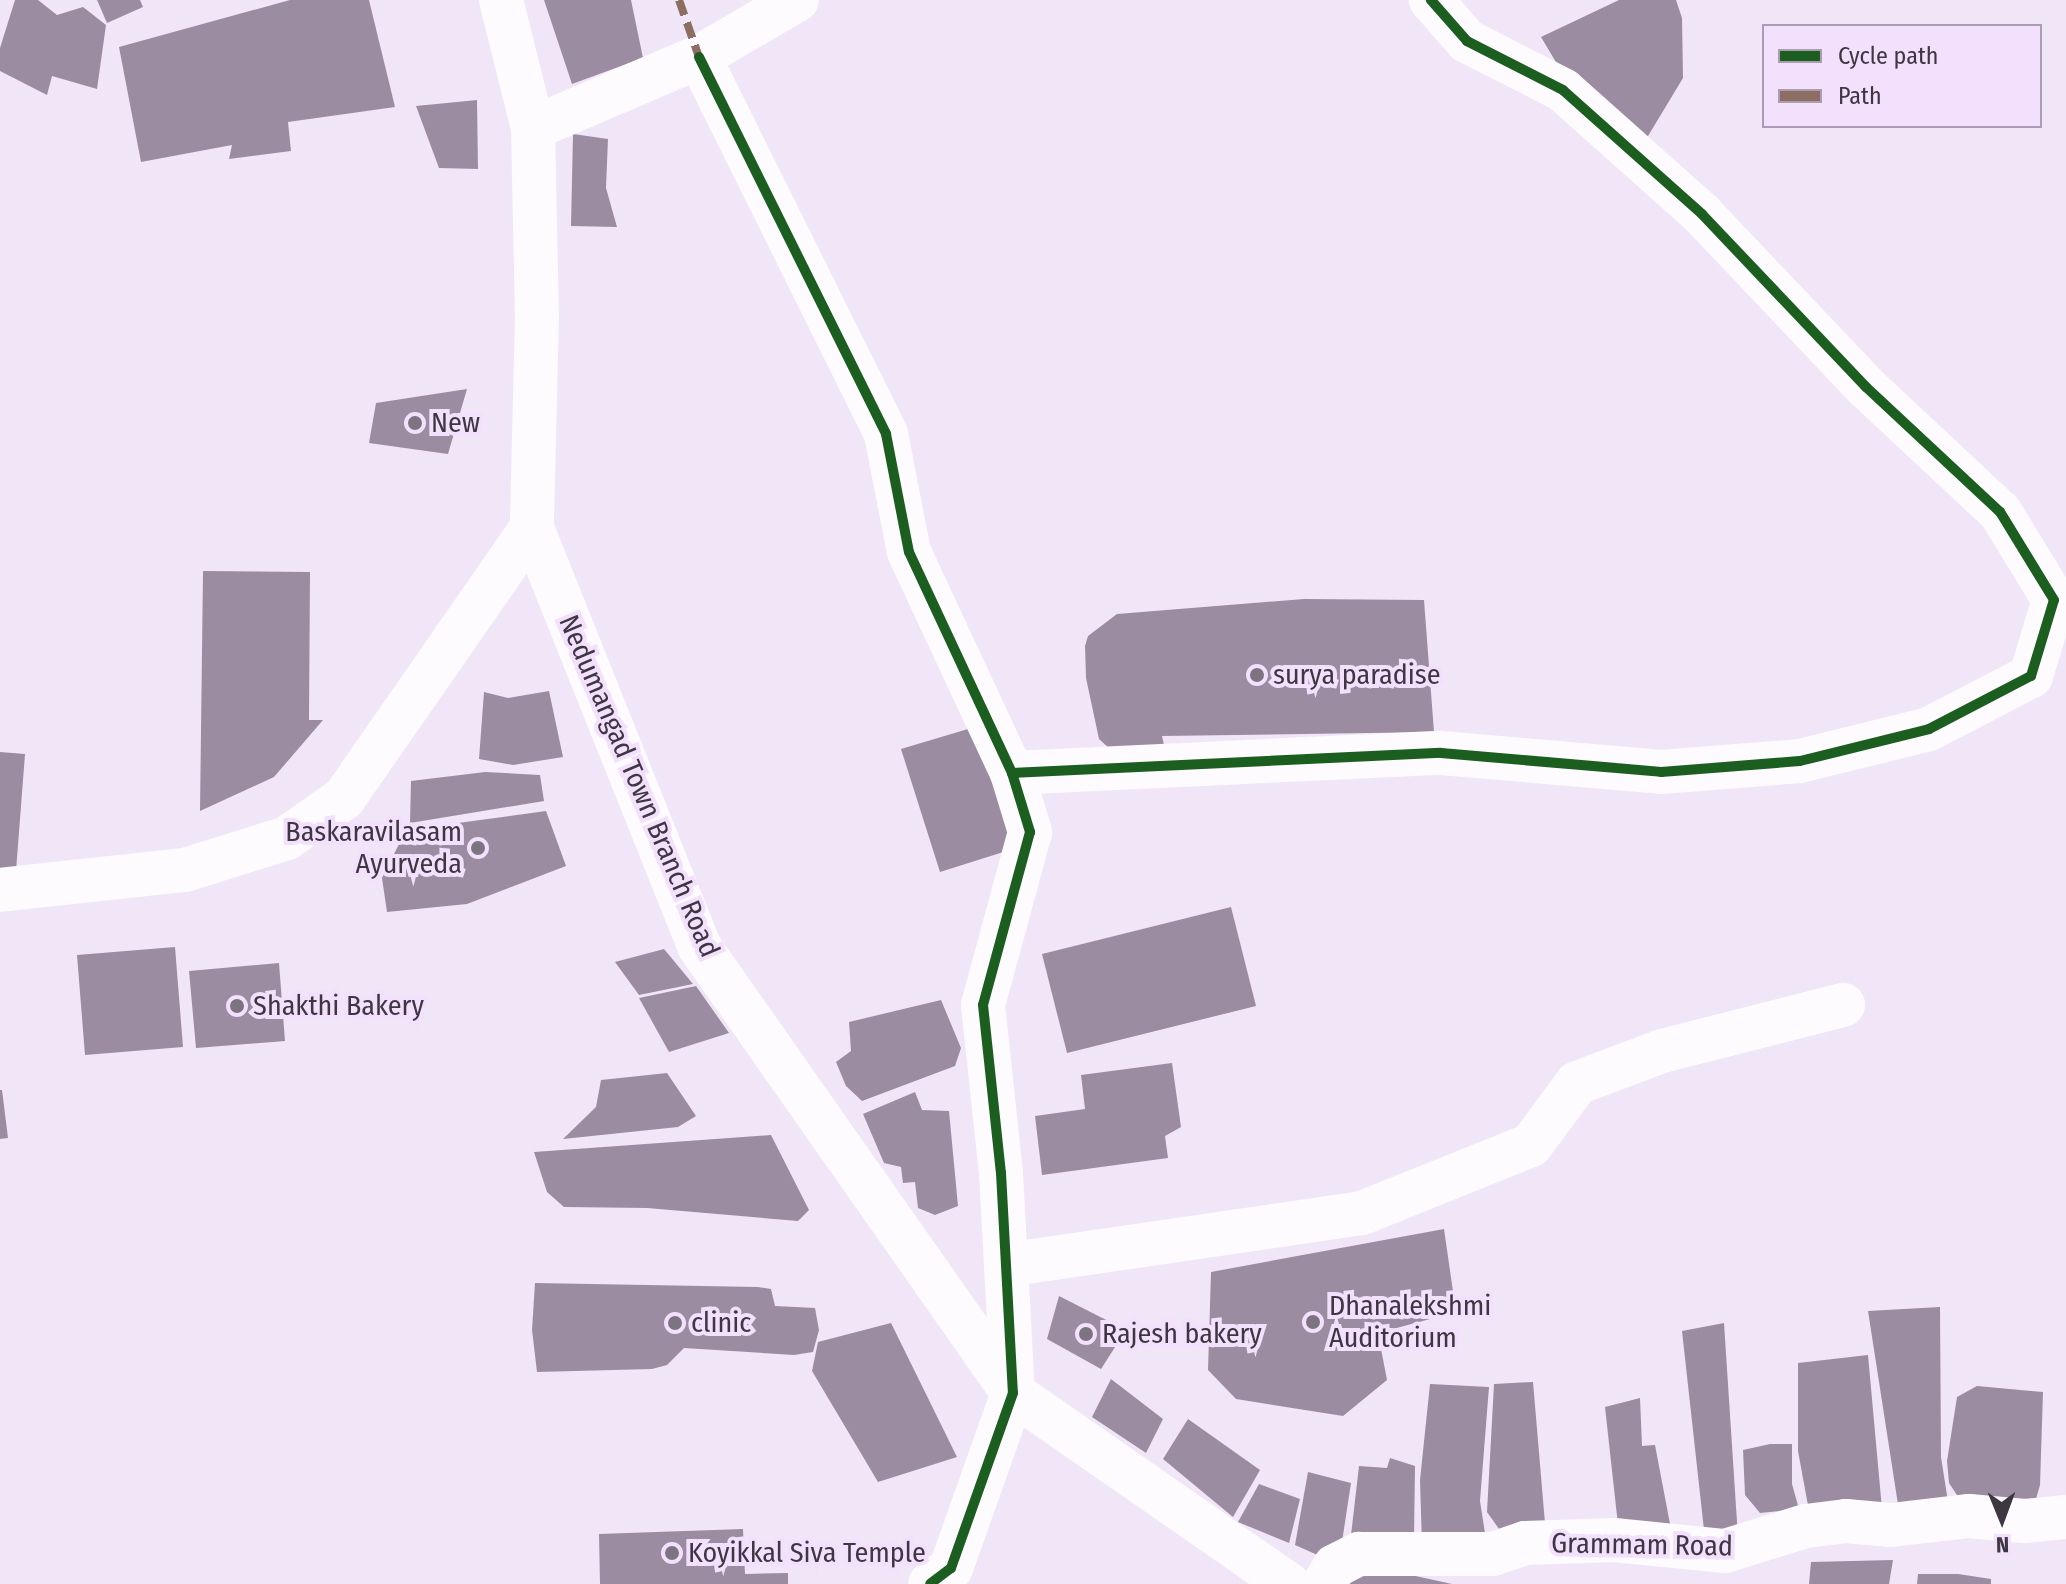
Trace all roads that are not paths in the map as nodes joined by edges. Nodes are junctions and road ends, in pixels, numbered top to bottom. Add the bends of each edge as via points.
1 (501, 0) edge
2 (797, 0) edge
3 (1431, 0) edge
4 (699, 57) junction
5 (533, 128) junction
6 (532, 528) junction
7 (2050, 562) edge
8 (1012, 773) junction
9 (0, 890) edge
10 (1843, 1005) dead end
11 (1006, 1265) junction
12 (1013, 1393) junction
13 (2066, 1517) edge
14 (930, 1584) edge
15 (1288, 1584) edge
16 (1324, 1584) edge

1 - 5 street, Nedumangad Town Branch Road
2 - 4 street
3 - 7 street via 1467,41 1563,90 1702,214 1855,376
4 - 5 street
4 - 8 street via 886,434 909,552
5 - 6 street, Nedumangad Town Branch Road via 537,316
6 - 9 street via 344,798 287,838 185,870
6 - 12 street, Nedumangad Town Branch Road via 699,946
7 - 8 street via 2054,600 2031,676 1929,729 1800,761 1661,772 1441,753
8 - 11 street via 1030,832 983,1005
10 - 11 street via 1662,1051 1577,1083 1531,1145 1362,1213
11 - 12 street
12 - 14 street via 951,1568
12 - 15 street, Nedumangad Town Branch Road
13 - 16 street, Grammam Road via 2025,1521 1969,1516 1891,1525 1846,1521 1806,1526 1725,1551 1614,1540 1525,1543 1493,1554 1359,1554 1335,1566

